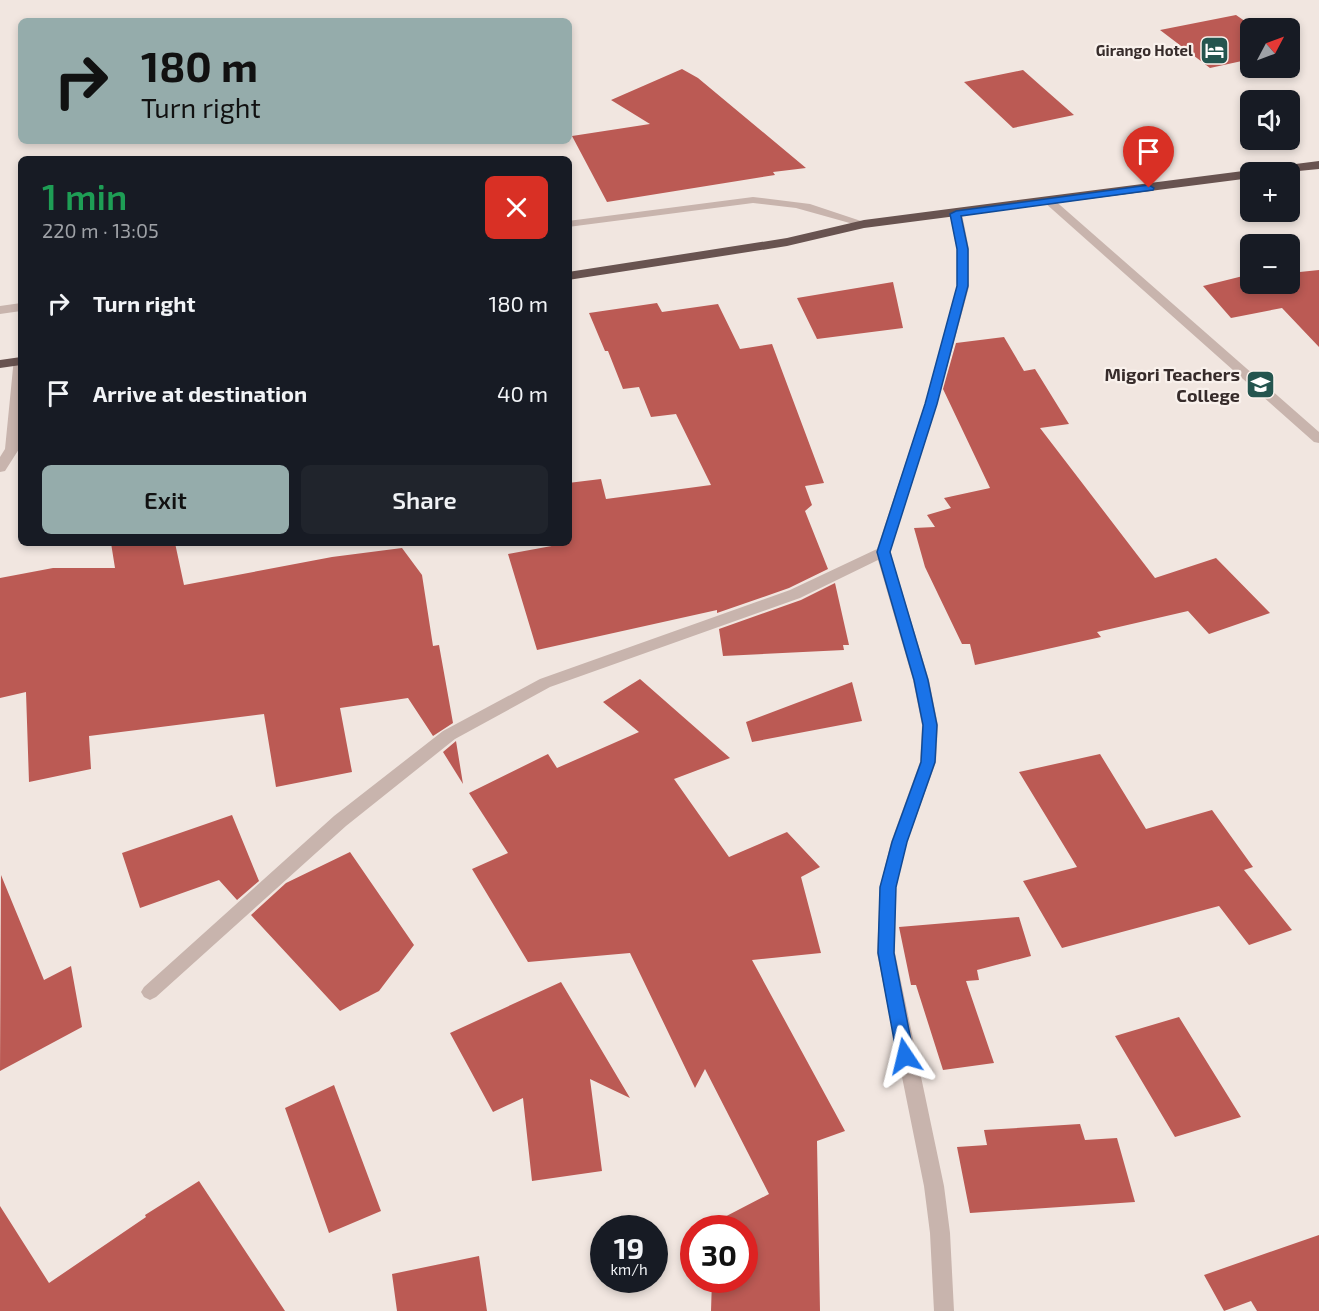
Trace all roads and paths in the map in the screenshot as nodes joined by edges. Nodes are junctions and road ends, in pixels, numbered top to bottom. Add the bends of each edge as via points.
1 (1319, 165) edge
2 (1300, 167) edge
3 (1240, 175) edge
4 (1048, 200) junction
5 (956, 214) junction
6 (572, 223) edge
7 (864, 224) junction
8 (572, 275) edge
9 (18, 307) edge
10 (0, 310) edge
11 (18, 361) edge
12 (0, 364) edge
13 (18, 383) edge
14 (1319, 439) edge
15 (0, 468) edge
16 (883, 552) junction
17 (150, 992) dead end
18 (944, 1311) edge

1 - 2 highway
3 - 4 highway
4 - 5 highway
4 - 14 street
5 - 7 highway
5 - 16 street via 963,249 963,286 931,404
6 - 7 street via 753,200 806,205
7 - 8 highway via 787,242
9 - 10 street
11 - 12 highway
13 - 15 street via 12,449
16 - 17 street via 795,594 544,683 449,735 340,821
16 - 18 street via 930,725 928,762 899,842 888,887 886,953 934,1186

